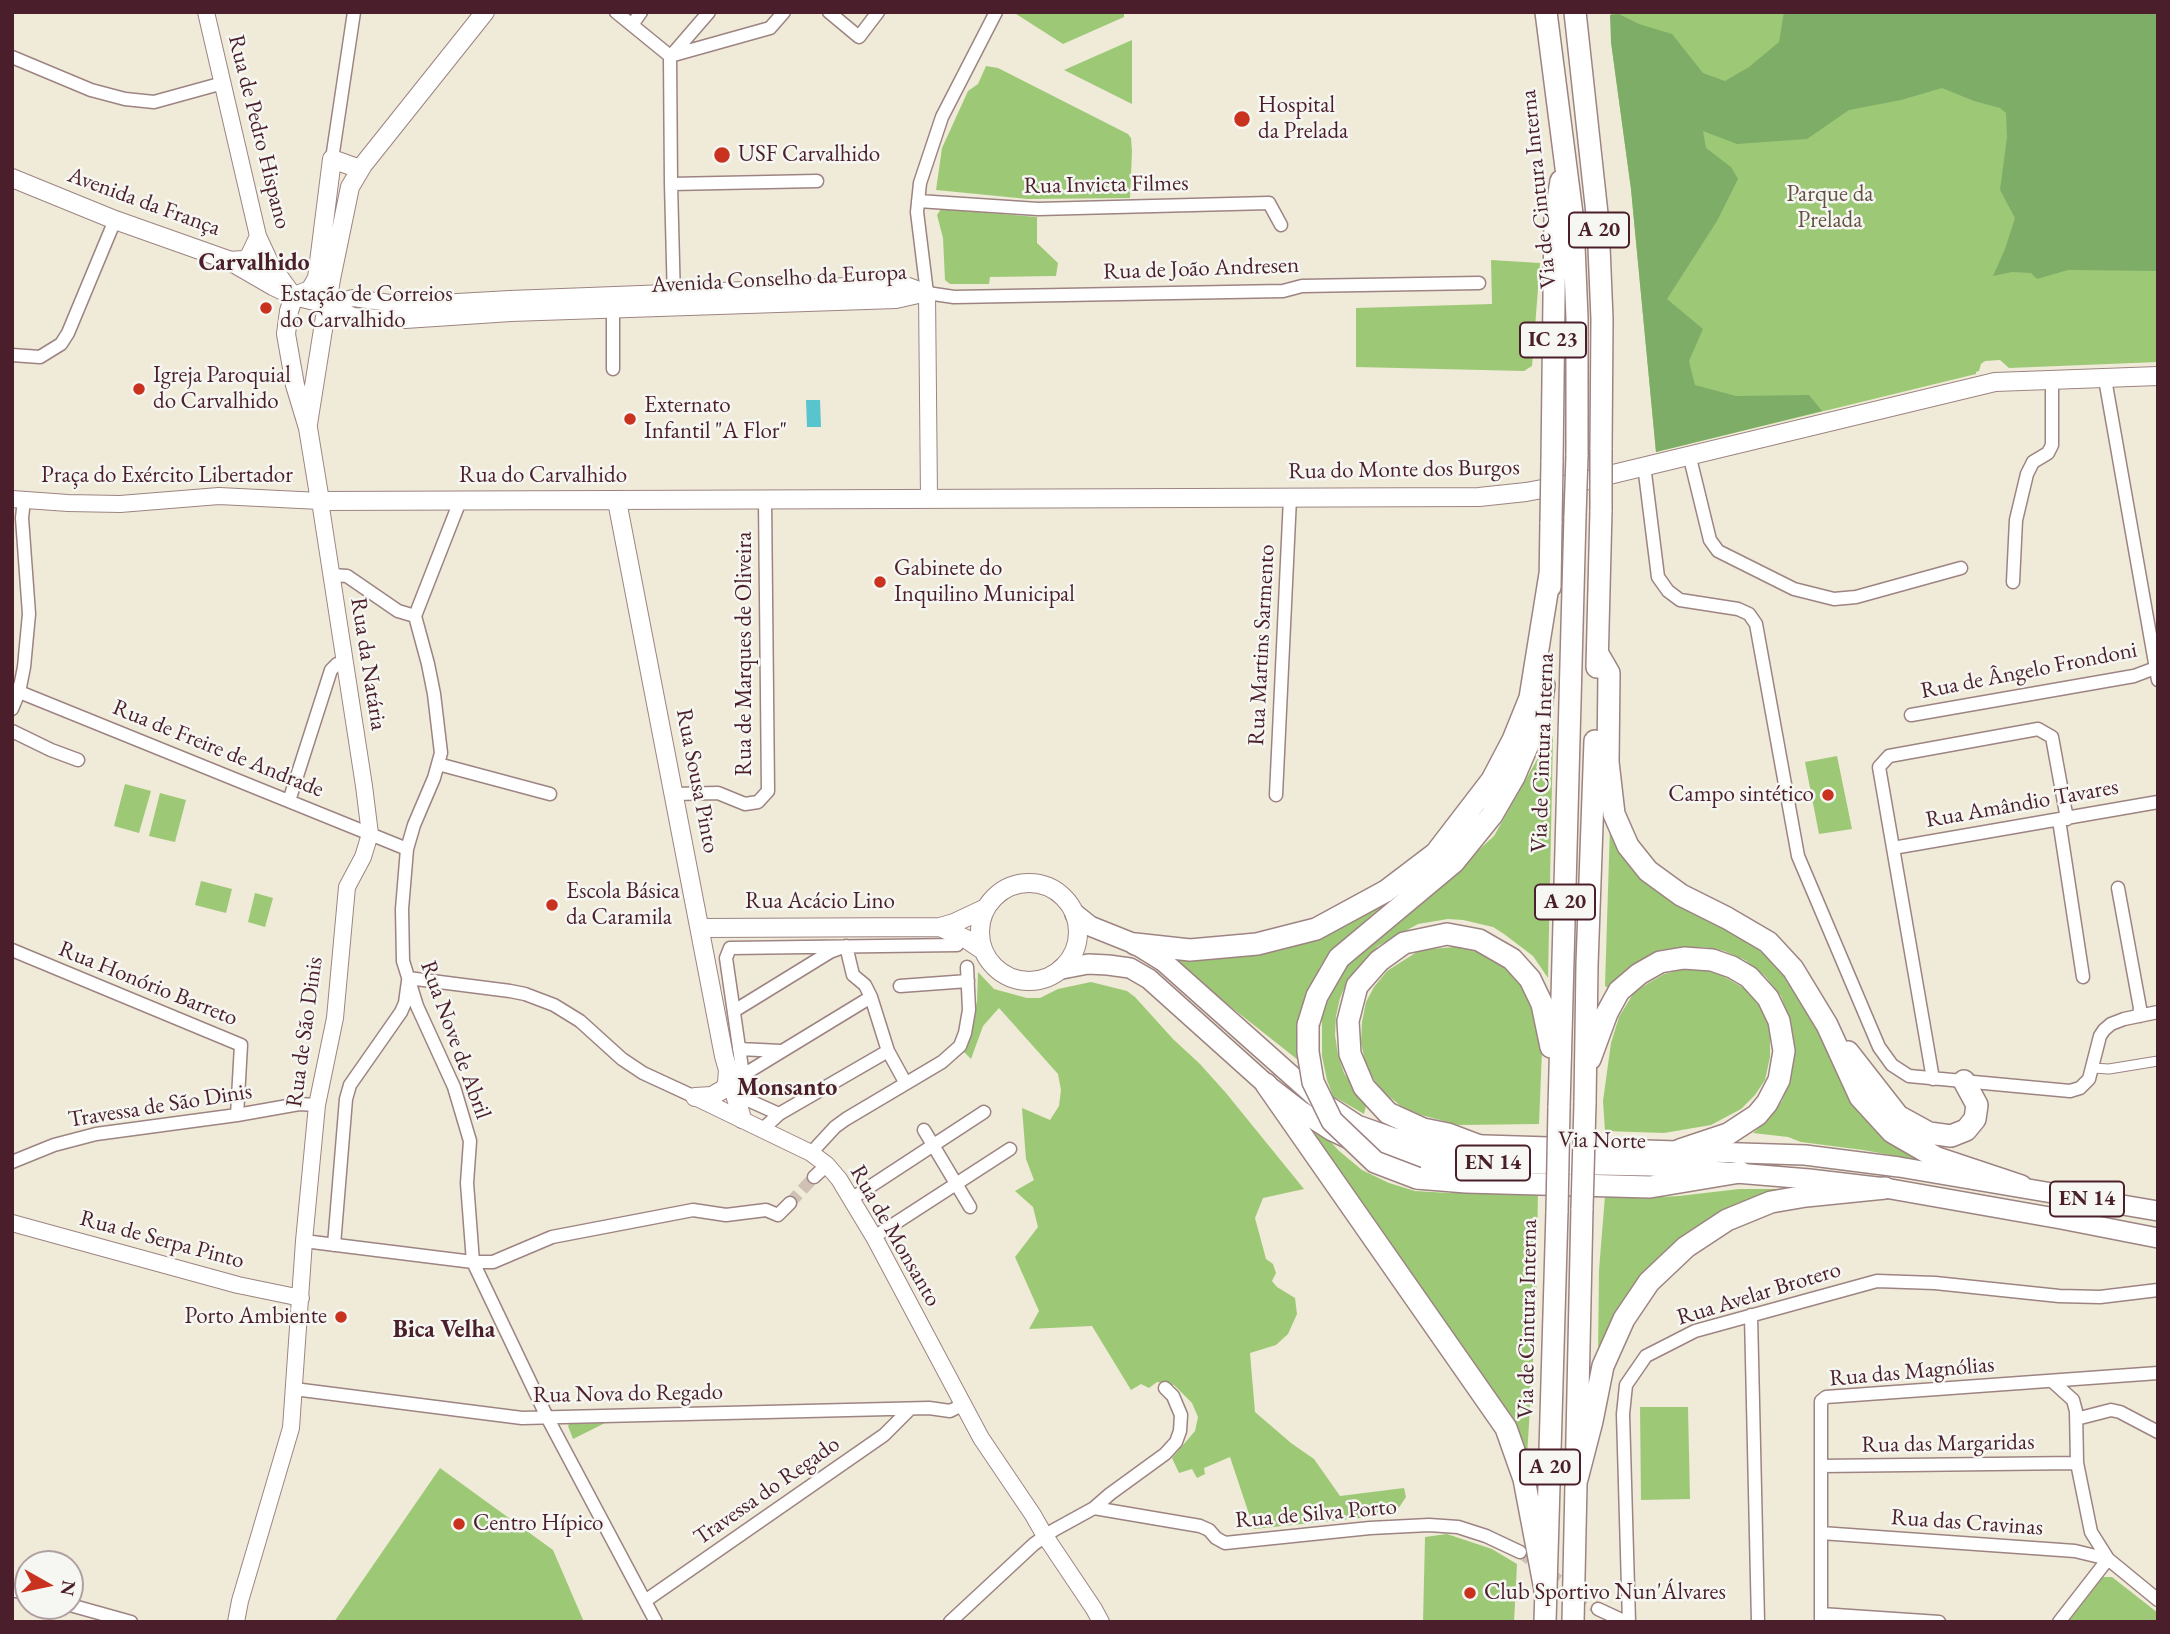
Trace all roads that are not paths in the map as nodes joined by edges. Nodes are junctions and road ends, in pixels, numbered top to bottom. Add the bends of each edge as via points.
1 (206, 12) edge
2 (354, 12) edge
3 (485, 12) edge
4 (616, 12) edge
5 (641, 12) edge
6 (709, 12) edge
7 (784, 12) edge
8 (829, 12) edge
9 (878, 12) edge
10 (996, 12) edge
11 (1546, 12) edge
12 (1575, 12) edge
13 (632, 25) junction
14 (670, 56) junction
15 (12, 57) edge
16 (223, 83) junction
17 (1565, 154) junction
18 (332, 159) junction
19 (360, 169) junction
20 (12, 178) edge
21 (330, 179) junction
22 (817, 181) dead end
23 (671, 184) junction
24 (350, 187) junction
25 (918, 201) junction
26 (115, 220) junction
27 (1281, 225) dead end
28 (258, 236) junction
29 (228, 260) junction
30 (1479, 283) dead end
31 (926, 293) junction
32 (294, 296) junction
33 (674, 300) junction
34 (327, 304) junction
35 (612, 309) junction
36 (12, 355) edge
37 (613, 369) dead end
38 (2158, 376) edge
39 (2052, 379) junction
40 (2105, 379) junction
41 (308, 428) junction
42 (1689, 454) junction
43 (1644, 465) junction
44 (1290, 498) junction
45 (929, 499) junction
46 (765, 500) junction
47 (320, 501) junction
48 (460, 501) junction
49 (617, 501) junction
50 (16, 503) edge
51 (1961, 568) dead end
52 (1550, 574) junction
53 (332, 575) junction
54 (2013, 582) dead end
55 (415, 616) junction
56 (1598, 654) junction
57 (345, 662) junction
58 (2157, 672) edge
59 (16, 690) edge
60 (12, 709) edge
61 (1911, 715) dead end
62 (12, 731) edge
63 (78, 760) dead end
64 (438, 764) junction
65 (550, 794) dead end
66 (674, 794) junction
67 (1276, 794) dead end
68 (289, 801) junction
69 (2158, 802) edge
70 (2063, 819) junction
71 (370, 834) junction
72 (1893, 848) junction
73 (407, 849) junction
74 (2118, 888) dead end
75 (986, 908) junction
76 (1075, 914) junction
77 (940, 927) junction
78 (701, 928) junction
79 (1135, 944) junction
80 (957, 945) dead end
81 (846, 946) junction
82 (12, 950) edge
83 (984, 951) junction
84 (1062, 968) junction
85 (2083, 977) dead end
86 (408, 978) junction
87 (901, 986) dead end
88 (871, 997) junction
89 (734, 1011) junction
90 (2158, 1012) edge
91 (2139, 1016) junction
92 (1827, 1025) junction
93 (739, 1049) junction
94 (782, 1051) junction
95 (888, 1051) junction
96 (2158, 1061) edge
97 (2092, 1068) junction
98 (1585, 1071) junction
99 (735, 1073) junction
100 (1933, 1079) junction
101 (1964, 1081) junction
102 (905, 1082) junction
103 (1266, 1084) junction
104 (695, 1097) junction
105 (1559, 1099) junction
106 (317, 1105) junction
107 (985, 1112) dead end
108 (779, 1114) junction
109 (237, 1115) junction
110 (742, 1119) junction
111 (764, 1129) junction
112 (924, 1130) dead end
113 (1478, 1145) junction
114 (933, 1146) junction
115 (1010, 1149) dead end
116 (1680, 1150) junction
117 (811, 1153) junction
118 (12, 1162) edge
119 (827, 1165) junction
120 (1740, 1172) junction
121 (814, 1177) tunnel mouth
122 (956, 1184) junction
123 (2021, 1186) junction
124 (1885, 1188) junction
125 (851, 1199) junction
126 (790, 1203) tunnel mouth
127 (970, 1207) dead end
128 (2158, 1212) edge
129 (12, 1223) edge
130 (874, 1237) junction
131 (2158, 1238) edge
132 (304, 1241) junction
133 (334, 1245) junction
134 (473, 1262) junction
135 (2158, 1290) edge
136 (301, 1298) junction
137 (1751, 1315) junction
138 (2158, 1373) edge
139 (2052, 1381) junction
140 (1165, 1388) dead end
141 (294, 1389) junction
142 (962, 1405) junction
143 (909, 1410) junction
144 (547, 1417) junction
145 (2076, 1419) junction
146 (2158, 1432) edge
147 (2077, 1463) junction
148 (1821, 1466) junction
149 (1577, 1479) junction
150 (1094, 1508) junction
151 (1821, 1533) junction
152 (1045, 1536) junction
153 (1520, 1552) tunnel mouth
154 (2109, 1559) junction
155 (1546, 1595) junction
156 (2158, 1600) edge
157 (645, 1601) junction
158 (84, 1609) edge
159 (1598, 1609) tunnel mouth
160 (1821, 1618) edge
161 (1876, 1620) edge
162 (131, 1622) edge
163 (236, 1622) edge
164 (656, 1622) edge
165 (950, 1622) edge
166 (1101, 1622) edge
167 (1545, 1622) edge
168 (1573, 1622) edge
169 (1627, 1622) edge
170 (1758, 1622) edge
171 (1939, 1622) edge
172 (2059, 1622) edge

1 - 16 street, Rua de Pedro Hispano
2 - 18 street
3 - 19 main road
4 - 13 street
5 - 13 street
6 - 14 street
7 - 14 street via 770,28
8 - 9 street via 859,37
10 - 25 street via 942,117
11 - 17 highway, Via de Cintura Interna / A 20
12 - 56 highway, A 20, bridge via 1598,223 1602,319
13 - 14 street
14 - 23 street
15 - 16 street via 91,90 135,100 155,102
16 - 28 street, Rua de Pedro Hispano
17 - 52 highway, IC 23, bridge via 1555,218
17 - 105 highway, Via de Cintura Interna / A 20, bridge via 1575,269 1577,456
18 - 19 main road
18 - 21 main road
19 - 24 main road
20 - 26 main road, Avenida da França
21 - 24 main road
21 - 32 main road via 317,278 310,290
22 - 23 street
23 - 33 street
24 - 34 main road
25 - 27 street, Rua Invicta Filmes via 1038,209 1269,203
25 - 31 street
26 - 29 main road, Avenida da França
26 - 36 street via 61,344 40,357
28 - 29 street via 249,255
28 - 32 street, Rua de Pedro Hispano
29 - 32 main road, Avenida da França
30 - 31 street, Rua de João Andresen via 980,297
31 - 33 street, Avenida Conselho da Europa via 903,284
31 - 45 street
32 - 34 main road, Avenida da França
32 - 41 main road via 286,334
33 - 34 street, Avenida Conselho da Europa via 510,299 405,306 353,298
33 - 35 street, Avenida Conselho da Europa
34 - 35 street, Avenida Conselho da Europa via 353,316 405,320
34 - 41 main road
35 - 37 street
38 - 40 main road, Rua do Monte dos Burgos
39 - 40 main road, Rua do Monte dos Burgos
39 - 42 main road, Rua do Monte dos Burgos via 1995,382
39 - 54 street via 2052,444 2048,453 2033,462 2021,493
40 - 58 street
41 - 47 main road, Praça do Exército Libertador
42 - 43 main road, Rua do Monte dos Burgos
42 - 51 street via 1710,540 1718,551 1794,589 1834,599 1856,597
43 - 44 main road, Rua do Monte dos Burgos via 1580,482 1489,496
43 - 100 street via 1658,577 1668,592 1680,600 1738,609 1756,624 1798,856 1879,1047 1899,1071
44 - 45 main road, Rua do Monte dos Burgos
44 - 67 street, Rua Martins Sarmento
45 - 46 main road, Rua do Monte dos Burgos
46 - 49 main road, Rua do Carvalhido
46 - 66 street, Rua de Marques de Oliveira via 768,790 758,802 745,804 718,793
47 - 48 main road, Rua do Carvalhido
47 - 50 street, Praça do Exército Libertador via 219,495 120,504
47 - 53 street, Rua da Natária
48 - 49 main road, Rua do Carvalhido
48 - 55 street
49 - 66 main road, Rua Sousa Pinto
50 - 59 street via 22,518 29,614 24,667
52 - 79 highway via 1530,698 1513,740 1492,780 1436,853 1386,891 1316,929 1258,944 1190,950
52 - 120 highway, bridge via 1549,638 1540,715 1514,777 1492,815 1454,862 1339,958 1317,996 1308,1025 1314,1082 1332,1121 1376,1162 1417,1178 1650,1187
53 - 55 street via 347,576 398,611
53 - 57 street, Rua da Natária
55 - 64 street, Rua Nove de Abril via 434,694 441,753
56 - 92 highway via 1609,673 1608,762 1614,814 1628,846 1648,871 1681,895 1768,942 1793,969
56 - 98 highway, A 20
57 - 68 street via 331,670
57 - 71 street, Rua da Natária
58 - 61 street, Rua de Ângelo Frondoni
59 - 60 street
59 - 68 street, Rua de Freire de Andrade
62 - 63 street
64 - 65 street
64 - 73 street, Rua Nove de Abril
66 - 78 main road, Rua Sousa Pinto
68 - 71 street, Rua de Freire de Andrade
69 - 70 street, Rua Amândio Tavares
70 - 72 street, Rua Amândio Tavares
70 - 72 street via 2052,737 2038,729 1888,756 1879,767
70 - 85 street
71 - 73 street, Rua de Freire de Andrade
71 - 106 street, Rua de São Dinis via 347,887 335,1018
72 - 100 street
73 - 86 street, Rua Nove de Abril via 402,961
74 - 91 street
75 - 76 main road via 1006,888 1038,884 1054,890
75 - 77 main road, Rua Acácio Lino
75 - 83 main road via 981,925
76 - 79 highway, Via Norte / EN 14 via 1090,926
76 - 84 main road via 1077,943
77 - 78 main road, Rua Acácio Lino
77 - 83 main road, Rua Acácio Lino
78 - 99 main road, Rua Sousa Pinto
79 - 113 highway, Via Norte / EN 14 via 1164,962 1319,1100 1357,1125 1421,1143
80 - 81 street
81 - 88 street via 853,975
81 - 89 street
81 - 89 street via 730,948 726,958
82 - 109 street, Rua Honório Barreto via 241,1045
83 - 84 main road via 998,970 1018,980 1049,977
84 - 103 highway, Via Norte / EN 14 via 1108,965 1139,973
86 - 104 street, Rua de Monsanto via 510,991 554,1005 643,1073
86 - 133 street via 401,1012 350,1085 346,1099
86 - 134 street, Rua Nove de Abril via 454,1087 470,1141 467,1183
87 - 102 street via 967,974 969,1010 960,1046 942,1062
88 - 94 street
88 - 95 street
89 - 93 street
90 - 91 street
91 - 97 street via 2104,1030
92 - 101 highway via 1898,1116 1928,1133 1951,1136 1966,1130 1975,1119 1977,1105
92 - 123 highway via 1860,1097 1892,1132 1937,1158
93 - 94 street
93 - 99 street
94 - 99 street
95 - 102 street
95 - 108 street
96 - 97 street
97 - 101 street via 2089,1079 2070,1091
98 - 116 highway via 1619,991 1639,974 1660,962 1684,958 1712,960 1749,977 1768,998 1779,1021 1784,1051 1779,1080 1757,1115 1728,1134
98 - 149 highway, A 20, bridge
99 - 104 main road via 724,1089 712,1096
99 - 108 street via 750,1101
99 - 110 main road, Rua Sousa Pinto
100 - 101 street
102 - 117 street via 835,1127
103 - 120 highway, Via Norte / EN 14 via 1332,1131 1375,1151 1439,1162
103 - 155 highway via 1506,1428 1524,1479
104 - 110 street, Rua de Monsanto
105 - 113 highway via 1542,1004 1530,979 1512,959 1479,940 1447,934 1404,943 1379,961 1357,986 1348,1021 1350,1054 1364,1087 1388,1113
105 - 155 highway, Via de Cintura Interna / A 20, bridge
106 - 109 street, Travessa de São Dinis
106 - 132 street, Rua de São Dinis
107 - 114 street
108 - 111 street
109 - 118 street, Travessa de São Dinis via 96,1135
110 - 111 street, Rua de Monsanto
111 - 117 street, Rua de Monsanto
112 - 114 street
113 - 116 highway, Via Norte / EN 14
114 - 122 street
114 - 125 street
115 - 122 street
116 - 123 highway, Via Norte / EN 14 via 1805,1155
117 - 119 street, Rua de Monsanto
119 - 121 street
119 - 125 street, Rua de Monsanto
120 - 124 highway, Via Norte / EN 14
122 - 127 street
122 - 130 street
123 - 128 highway, Via Norte / EN 14
124 - 131 highway, Via Norte / EN 14
124 - 149 highway via 1772,1202 1727,1220 1648,1282 1603,1366
125 - 130 street, Rua de Monsanto
126 - 134 street via 778,1215 766,1210 726,1215 693,1210 552,1237 493,1262
129 - 136 street, Rua de Serpa Pinto
130 - 142 street, Rua de Monsanto
132 - 133 street
132 - 136 street, Rua de São Dinis
133 - 134 street
134 - 144 street, Rua Nove de Abril
135 - 137 street, Rua Avelar Brotero via 2059,1296 1877,1281
136 - 141 street, Rua de São Dinis
137 - 169 street, Rua Avelar Brotero via 1666,1344 1646,1356 1626,1385
137 - 170 street
138 - 139 street
139 - 145 street via 2073,1400
139 - 148 street, Rua das Magnólias via 1826,1397 1820,1406
140 - 150 street via 1181,1415 1176,1442
141 - 144 street, Rua Nova do Regado via 522,1418
141 - 163 street, Rua de São Dinis via 291,1428
142 - 143 street, Rua Nova do Regado via 950,1411
142 - 152 street, Rua de Monsanto
143 - 144 street, Rua Nova do Regado
143 - 157 street, Travessa do Regado via 884,1435
144 - 157 street, Rua Nove de Abril
145 - 146 street via 2111,1410
145 - 147 street
147 - 148 street, Rua das Margaridas
147 - 154 street via 2091,1532
148 - 151 street, Rua das Magnólias
149 - 168 highway, A 20
150 - 152 street
150 - 153 street, Rua de Silva Porto via 1200,1526 1225,1544 1429,1525 1458,1527
151 - 154 street, Rua das Cravinas via 2075,1551
151 - 160 street, Rua das Magnólias
152 - 165 street
152 - 166 street, Rua de Monsanto
154 - 156 street
154 - 172 street
155 - 167 highway, Via de Cintura Interna / A 20
157 - 164 street, Rua Nove de Abril
158 - 162 street
159 - 169 street
160 - 161 street
161 - 171 street

